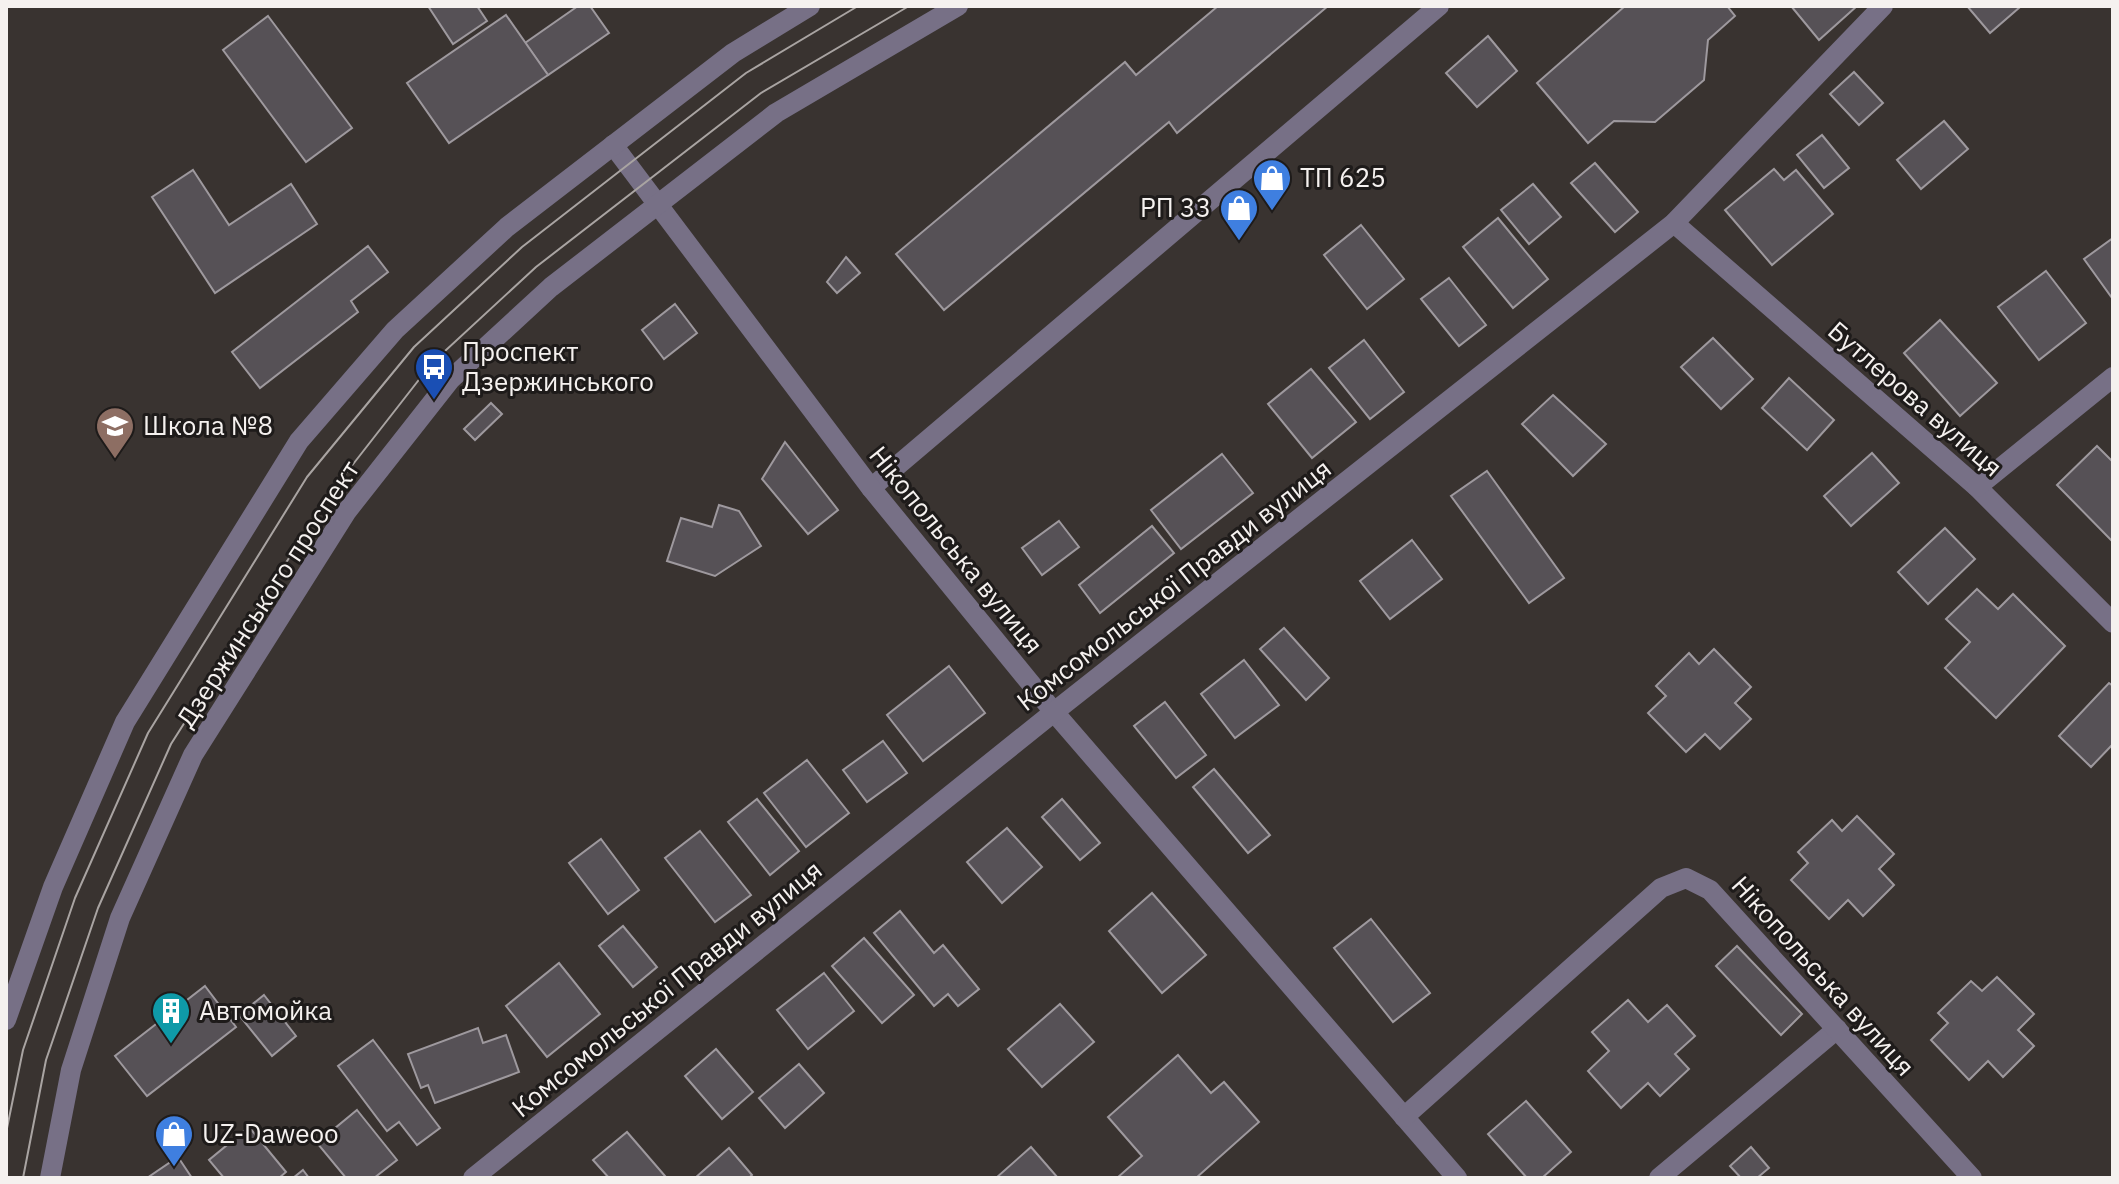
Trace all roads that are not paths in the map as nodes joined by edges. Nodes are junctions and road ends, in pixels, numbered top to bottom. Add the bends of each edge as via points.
1 (810, 6) edge
2 (958, 6) edge
3 (1439, 6) edge
4 (1883, 6) edge
5 (613, 145) junction
6 (655, 203) junction
7 (1674, 223) junction
8 (2113, 377) edge
9 (1977, 487) junction
10 (871, 488) junction
11 (2113, 623) edge
12 (1054, 712) junction
13 (9, 995) edge
14 (6, 1020) edge
15 (1837, 1029) junction
16 (1404, 1117) junction
17 (50, 1178) edge
18 (473, 1178) edge
19 (1457, 1178) edge
20 (1659, 1178) edge
21 (1972, 1178) edge

1 - 5 street, Дзержинського проспект via 733,53
2 - 6 street, Дзержинського проспект via 776,113
3 - 10 street
4 - 7 street, Комсомольської Правди вулиця
5 - 6 street, Нікопольська вулиця
5 - 13 street, Дзержинського проспект via 507,227 395,330 299,441 125,722
6 - 10 street, Нікопольська вулиця
6 - 17 street, Дзержинського проспект via 551,287 450,380 347,511 193,755 120,918 71,1070
7 - 9 street, Бутлерова вулиця
7 - 12 street, Комсомольської Правди вулиця
8 - 9 street
9 - 11 street, Бутлерова вулиця
10 - 12 street, Нікопольська вулиця
12 - 16 street, Нікопольська вулиця
12 - 18 street, Комсомольської Правди вулиця
13 - 14 street, Дзержинського проспект
15 - 16 street, Нікопольська вулиця via 1710,890 1686,878 1661,888
15 - 20 street
15 - 21 street, Нікопольська вулиця
16 - 19 street, Нікопольська вулиця

